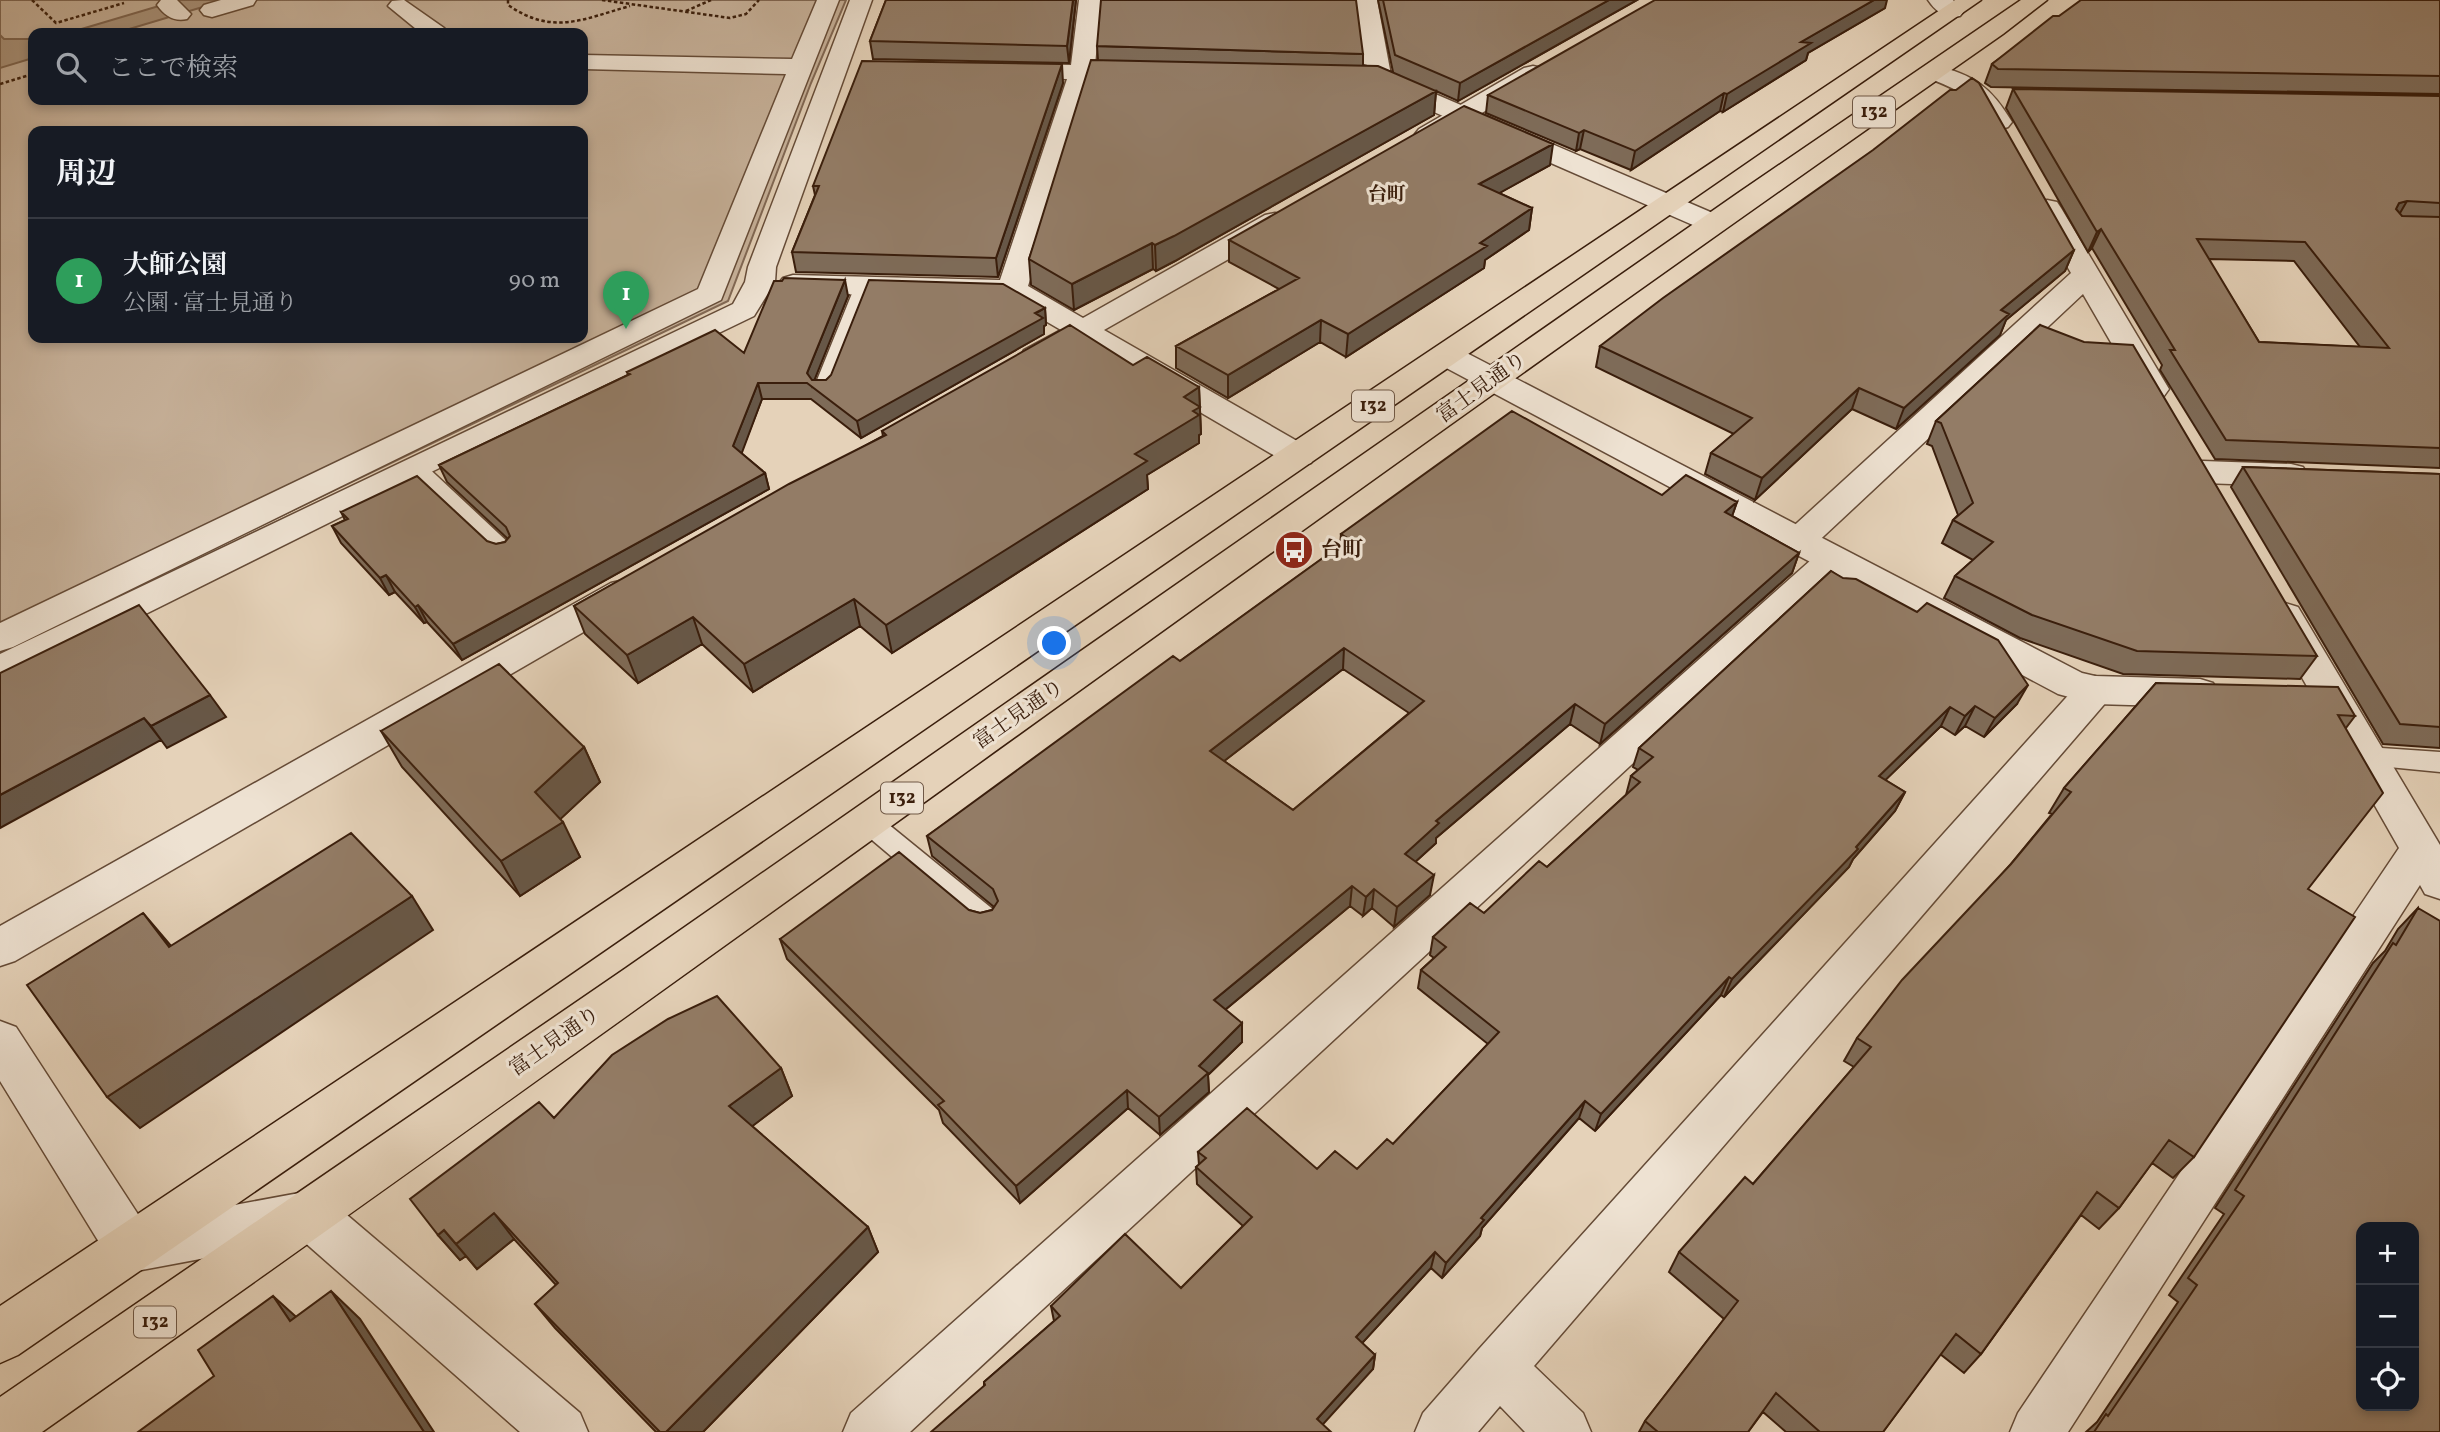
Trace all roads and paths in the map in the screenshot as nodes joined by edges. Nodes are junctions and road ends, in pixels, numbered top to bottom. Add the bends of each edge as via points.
1 (32, 0) edge
2 (133, 0) edge
3 (245, 0) edge
4 (508, 0) edge
5 (602, 0) edge
6 (711, 0) edge
7 (759, 0) edge
8 (828, 0) edge
9 (861, 0) edge
10 (1090, 0) edge
11 (1366, 0) edge
12 (2036, 0) edge
13 (1954, 4) edge
14 (400, 6) dead end
15 (631, 6) junction
16 (212, 10) dead end
17 (682, 12) junction
18 (429, 28) edge
19 (1554, 61) edge
20 (588, 62) edge
21 (803, 67) junction
22 (988, 70) edge
23 (1082, 72) junction
24 (1934, 72) junction
25 (1164, 74) edge
26 (28, 76) edge
27 (1356, 79) edge
28 (1381, 80) junction
29 (0, 84) edge
30 (1461, 115) junction
31 (2011, 145) edge
32 (1395, 153) edge
33 (2032, 180) edge
34 (1668, 205) junction
35 (1298, 207) edge
36 (1712, 223) junction
37 (2085, 276) junction
38 (760, 282) junction
39 (864, 286) junction
40 (1012, 289) junction
41 (1082, 331) junction
42 (1448, 356) junction
43 (1006, 374) edge
44 (1493, 381) junction
45 (824, 390) edge
46 (2168, 414) edge
47 (1298, 456) junction
48 (415, 467) junction
49 (2328, 477) edge
50 (2223, 508) edge
51 (1815, 550) junction
52 (504, 551) edge
53 (654, 575) edge
54 (2270, 590) edge
55 (0, 638) edge
56 (0, 670) edge
57 (2095, 690) junction
58 (2228, 693) edge
59 (2294, 695) edge
60 (2331, 696) junction
61 (2367, 757) junction
62 (2440, 762) edge
63 (868, 822) junction
64 (2430, 866) edge
65 (985, 919) edge
66 (0, 948) edge
67 (0, 1041) edge
68 (310, 1216) junction
69 (131, 1248) junction
70 (0, 1337) edge
71 (1498, 1368) junction
72 (0, 1429) edge
73 (561, 1432) edge
74 (870, 1432) edge
75 (1442, 1432) edge
76 (1564, 1432) edge
77 (2037, 1432) edge

1 - 2 path via 55,23
3 - 16 street
4 - 15 path via 524,19 558,24
5 - 15 path
6 - 17 path
7 - 17 path via 746,14 730,18
8 - 21 street
9 - 38 street via 846,68 762,267
10 - 23 street
11 - 28 street
12 - 24 highway, 富士見通り / 132
13 - 34 highway, 132
14 - 18 street
15 - 17 path
19 - 30 street
20 - 21 street
21 - 55 street via 710,294
22 - 23 street
23 - 25 street
23 - 40 street
24 - 31 street via 1998,97
24 - 36 highway, 富士見通り / 132
26 - 29 path
27 - 28 street
28 - 30 street
30 - 32 street
30 - 34 street
33 - 37 street
34 - 36 street
34 - 42 highway, 132
35 - 41 street
36 - 44 highway, 富士見通り / 132
37 - 46 street
37 - 51 street
38 - 39 street
38 - 48 street via 744,310
39 - 40 street
39 - 45 lane
40 - 41 street
41 - 43 street
41 - 47 street
42 - 44 street
42 - 47 highway, 132
44 - 51 street
44 - 63 highway, 富士見通り / 132
47 - 69 highway, 132
48 - 52 lane
48 - 56 street
49 - 50 street via 2196,460
51 - 57 street via 2038,668
51 - 74 street
53 - 66 street
54 - 60 street
57 - 58 street
57 - 71 street
59 - 60 street
60 - 61 street
61 - 62 lane
61 - 64 street
63 - 65 lane
63 - 68 highway, 富士見通り / 132
64 - 77 street
67 - 69 street
68 - 69 street
68 - 72 highway, 富士見通り / 132
68 - 73 street
69 - 70 highway, 132
71 - 75 street
71 - 76 street

